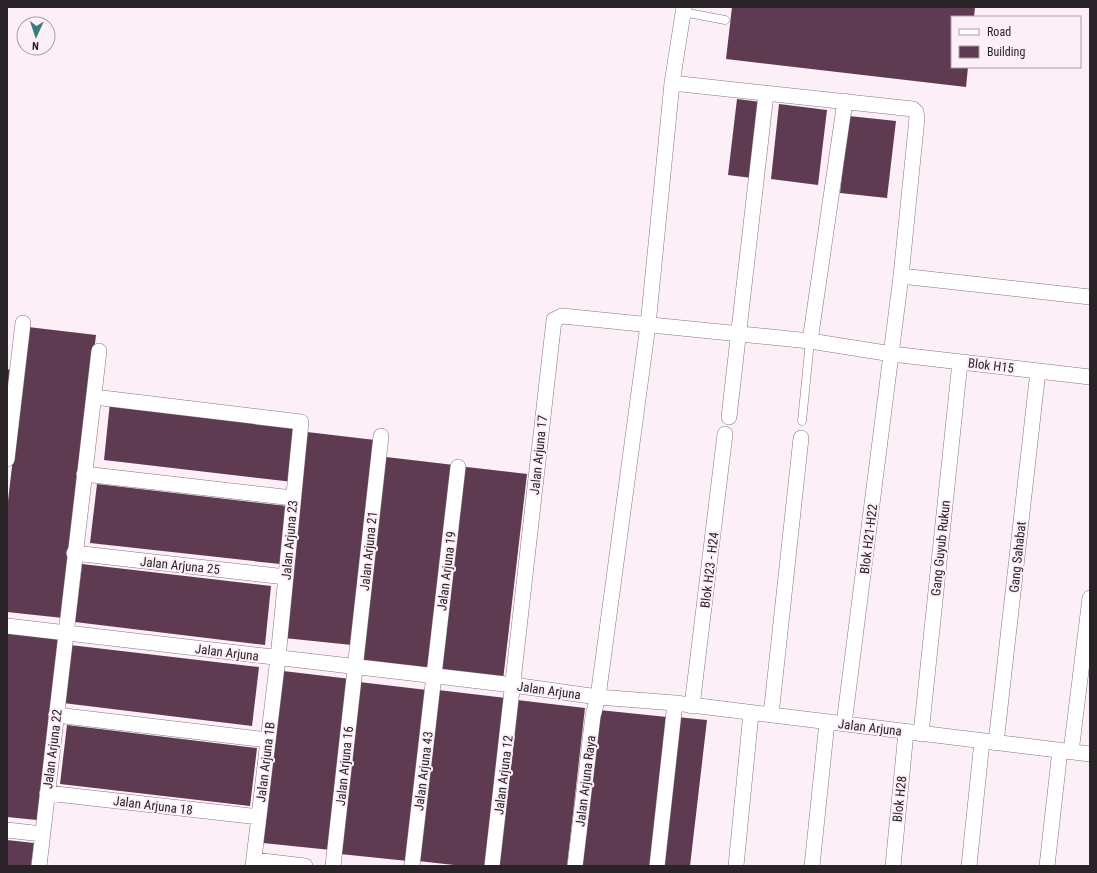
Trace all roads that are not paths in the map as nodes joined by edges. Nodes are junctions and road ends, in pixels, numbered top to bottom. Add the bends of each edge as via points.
1 (684, 9) edge
2 (725, 20) dead end
3 (672, 83) junction
4 (766, 94) junction
5 (845, 101) junction
6 (901, 276) junction
7 (1090, 297) edge
8 (23, 323) dead end
9 (648, 325) junction
10 (738, 333) junction
11 (810, 341) junction
12 (99, 351) dead end
13 (892, 354) junction
14 (960, 362) junction
15 (1038, 371) junction
16 (1090, 377) edge
17 (94, 397) junction
18 (729, 417) dead end
19 (802, 421) dead end
20 (725, 434) dead end
21 (381, 436) dead end
22 (801, 438) dead end
23 (7, 459) edge
24 (458, 467) dead end
25 (84, 474) junction
26 (293, 498) junction
27 (74, 553) junction
28 (286, 577) junction
29 (1090, 598) edge
30 (7, 626) edge
31 (66, 633) junction
32 (278, 658) junction
33 (355, 667) junction
34 (434, 676) junction
35 (514, 685) junction
36 (598, 697) junction
37 (675, 704) junction
38 (692, 706) junction
39 (751, 713) junction
40 (771, 715) junction
41 (56, 716) junction
42 (827, 722) junction
43 (844, 724) junction
44 (913, 733) junction
45 (268, 740) junction
46 (989, 742) junction
47 (1066, 751) junction
48 (1090, 754) edge
49 (47, 793) junction
50 (259, 818) junction
51 (7, 830) edge
52 (42, 834) junction
53 (253, 863) edge
54 (39, 866) edge
55 (305, 866) edge
56 (333, 866) edge
57 (412, 866) edge
58 (492, 866) edge
59 (575, 866) edge
60 (657, 866) edge
61 (736, 866) edge
62 (812, 866) edge
63 (893, 866) edge
64 (968, 866) edge
65 (1047, 866) edge

1 - 2 lane
1 - 3 street, Jalan Arjuna Raya
3 - 4 street
3 - 9 street, Jalan Arjuna Raya
4 - 5 street
4 - 10 street
5 - 6 street, Blok H21-H22 via 916,112
5 - 11 street
6 - 7 street
6 - 13 street, Blok H21-H22
8 - 23 street
9 - 10 street, Blok H15
9 - 35 street, Jalan Arjuna 17 via 562,316 554,320
9 - 36 street, Jalan Arjuna Raya
10 - 11 street, Blok H15
10 - 18 street
11 - 13 street, Blok H15
11 - 19 lane
12 - 17 street, Jalan Arjuna 22
13 - 14 street, Blok H15
13 - 43 street, Blok H21-H22
14 - 15 street, Blok H15
14 - 44 street, Gang Guyub Rukun
15 - 16 street, Blok H15
15 - 46 street, Gang Sahabat
17 - 25 street, Jalan Arjuna 22
17 - 26 street, Jalan Arjuna 23 via 300,422
20 - 38 street, Blok H23 - H24
21 - 33 street, Jalan Arjuna 21
22 - 40 street
24 - 34 street, Jalan Arjuna 19
25 - 26 street
25 - 27 street, Jalan Arjuna 22
26 - 28 street, Jalan Arjuna 23
27 - 28 street, Jalan Arjuna 25
27 - 31 street, Jalan Arjuna 22
28 - 32 street, Jalan Arjuna 23
29 - 47 street
30 - 31 street, Jalan Arjuna
31 - 32 street, Jalan Arjuna
31 - 41 street, Jalan Arjuna 22
32 - 33 street, Jalan Arjuna
32 - 45 street, Jalan Arjuna 1B
33 - 34 street, Jalan Arjuna
33 - 56 street, Jalan Arjuna 16
34 - 35 street, Jalan Arjuna
34 - 57 street, Jalan Arjuna 43
35 - 36 street, Jalan Arjuna
35 - 58 street, Jalan Arjuna 12
36 - 37 street, Jalan Arjuna
36 - 59 street, Jalan Arjuna Raya via 593,716
37 - 38 street, Jalan Arjuna
37 - 60 street
38 - 39 street, Jalan Arjuna
39 - 40 street, Jalan Arjuna
39 - 61 street
40 - 42 street, Jalan Arjuna
41 - 45 street
41 - 49 street, Jalan Arjuna 22
42 - 43 street, Jalan Arjuna
42 - 62 street
43 - 44 street, Jalan Arjuna
44 - 46 street, Jalan Arjuna
44 - 63 street, Blok H28
45 - 50 street, Jalan Arjuna 1B
46 - 47 street, Jalan Arjuna
46 - 64 street, Gang Sahabat
47 - 48 street, Jalan Arjuna
47 - 65 street
49 - 50 street, Jalan Arjuna 18
49 - 52 street, Jalan Arjuna 22
50 - 53 street, Jalan Arjuna 1B
51 - 52 street
52 - 54 street, Jalan Arjuna 22
53 - 55 street

